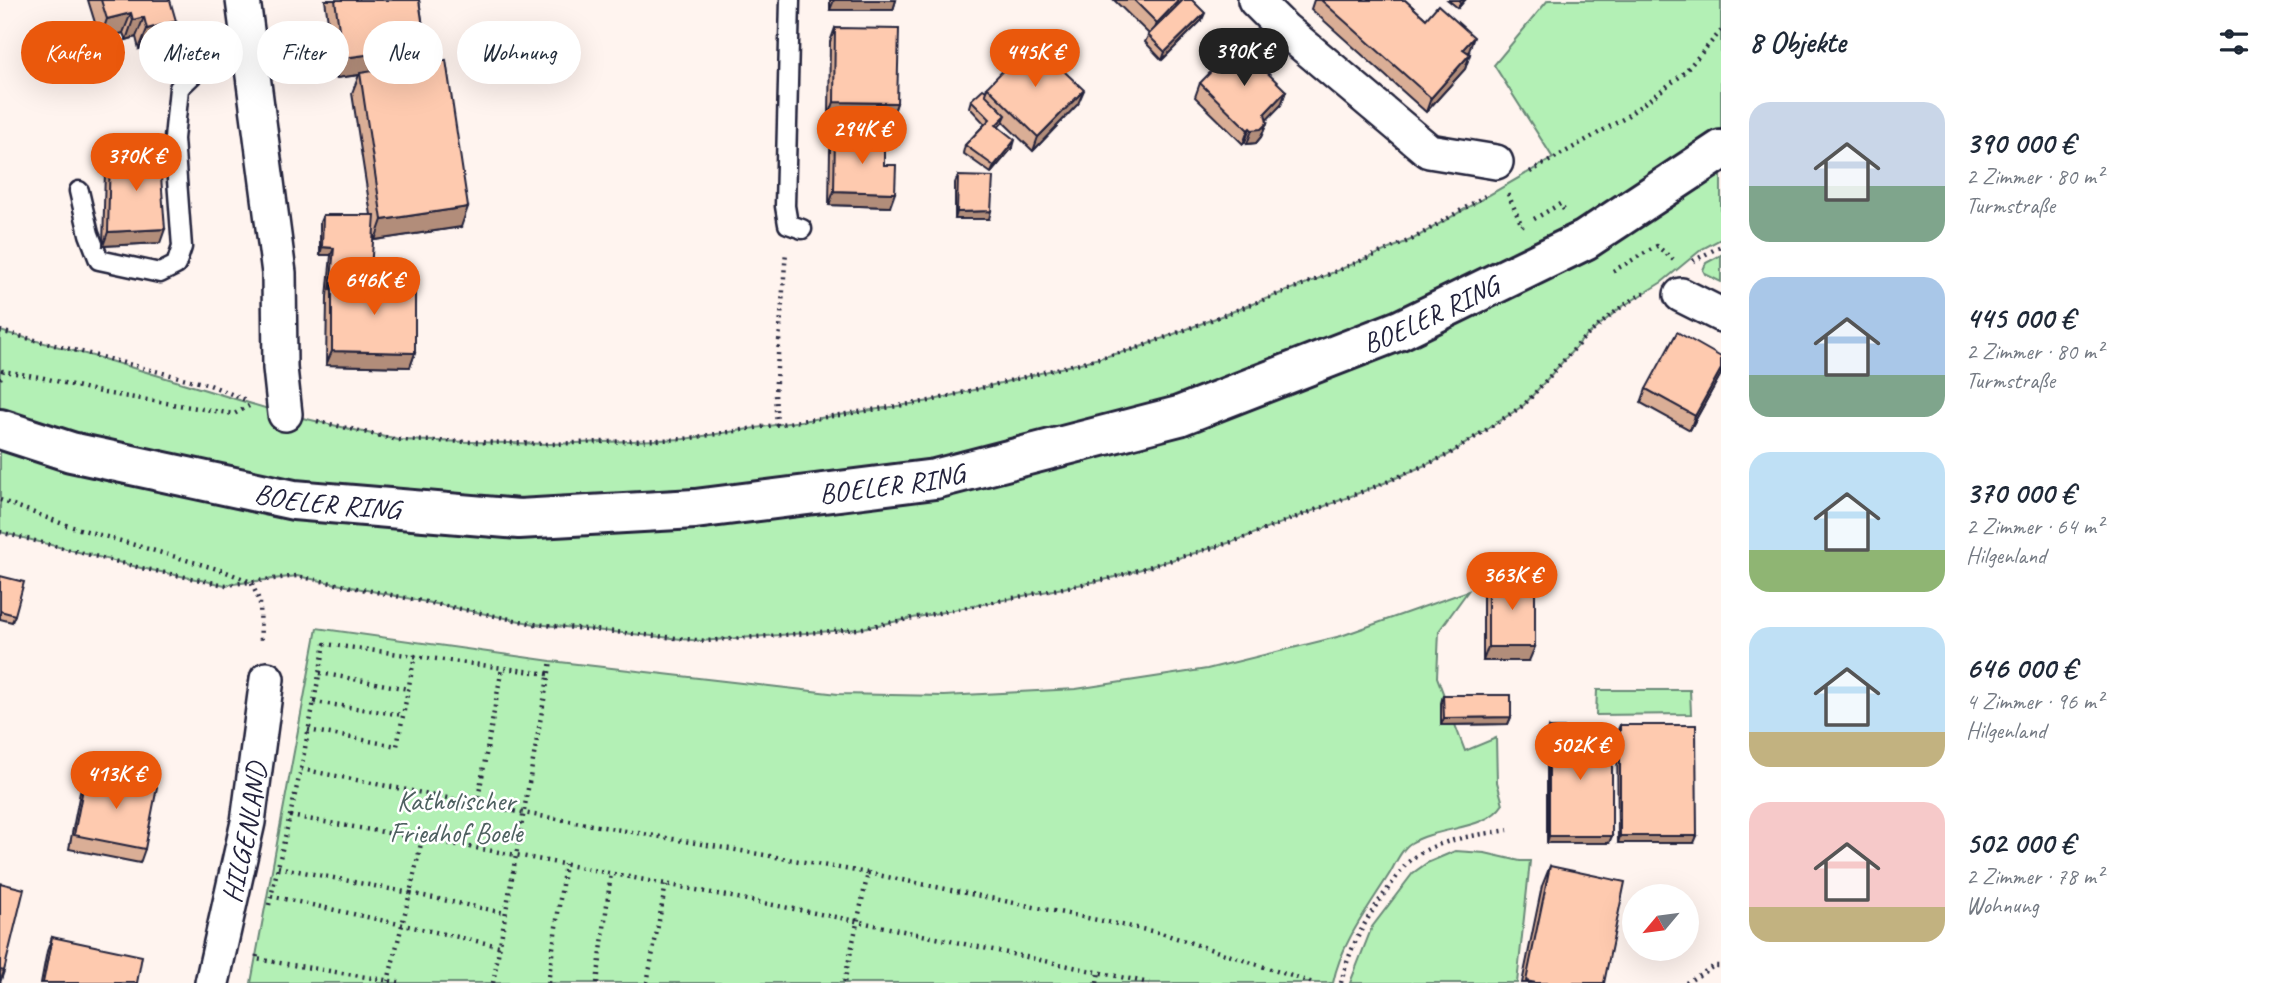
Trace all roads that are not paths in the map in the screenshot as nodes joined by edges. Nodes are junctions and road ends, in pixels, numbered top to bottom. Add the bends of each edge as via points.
1 (243, 0) edge
2 (790, 0) edge
3 (1255, 0) edge
4 (250, 50) junction
5 (1721, 150) edge
6 (1505, 176) road end
7 (79, 191) dead end
8 (795, 226) road end
9 (1666, 292) road end
10 (1721, 315) edge
11 (285, 414) road end
12 (0, 429) edge
13 (267, 679) road end
14 (212, 983) edge

1 - 4 street
2 - 8 lane via 785,206
3 - 6 street via 1283,29 1429,151
4 - 7 lane via 203,65 179,88 174,138 182,247 176,265 160,274 99,260
4 - 11 street via 279,272
5 - 12 main road, BOELER RING via 1585,240 1399,330 1179,416 935,479 695,509 519,519 294,500 71,452
9 - 10 street
13 - 14 street, HILGENLAND via 248,822

